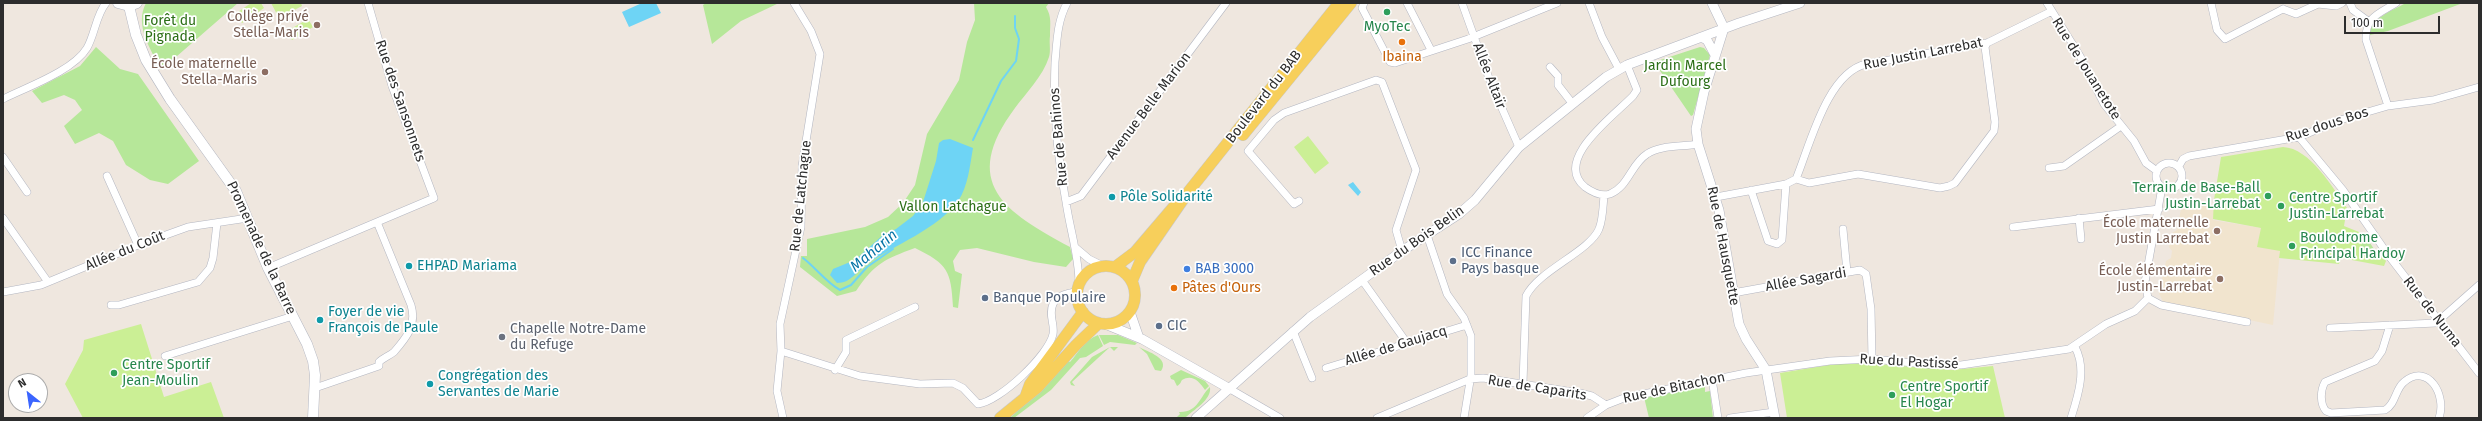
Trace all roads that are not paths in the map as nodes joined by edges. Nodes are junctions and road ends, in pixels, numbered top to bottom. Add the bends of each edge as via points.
1 (106, 3) edge
2 (118, 3) edge
3 (368, 3) edge
4 (794, 3) edge
5 (1067, 3) edge
6 (1226, 3) edge
7 (1339, 3) edge
8 (1351, 3) edge
9 (1364, 3) edge
10 (1407, 3) edge
11 (1462, 3) edge
12 (1557, 3) edge
13 (1589, 3) edge
14 (1712, 3) edge
15 (1800, 3) edge
16 (2046, 3) edge
17 (2212, 3) edge
18 (2342, 3) edge
19 (2350, 3) edge
20 (2396, 3) edge
21 (133, 4) edge
22 (2282, 6) edge
23 (2050, 12) junction
24 (2368, 21) junction
25 (1724, 28) junction
26 (1474, 36) junction
27 (1701, 37) junction
28 (1987, 43) junction
29 (1430, 51) junction
30 (1715, 55) junction
31 (1550, 67) dead end
32 (1623, 67) junction
33 (2479, 87) edge
34 (3, 99) edge
35 (1572, 103) junction
36 (2388, 106) junction
37 (2121, 126) junction
38 (2299, 137) junction
39 (1698, 144) junction
40 (1519, 147) junction
41 (1217, 156) junction
42 (3, 157) edge
43 (2179, 166) junction
44 (2049, 168) dead end
45 (2157, 171) junction
46 (107, 176) dead end
47 (1796, 179) junction
48 (1786, 184) junction
49 (2162, 187) junction
50 (1751, 190) junction
51 (1189, 191) junction
52 (27, 192) dead end
53 (1604, 195) junction
54 (1716, 197) junction
55 (1299, 201) dead end
56 (1066, 202) junction
57 (2159, 209) junction
58 (3, 218) edge
59 (248, 218) junction
60 (2079, 218) junction
61 (377, 222) junction
62 (217, 223) junction
63 (2013, 227) dead end
64 (1844, 229) dead end
65 (1427, 235) junction
66 (2081, 239) dead end
67 (138, 245) junction
68 (1076, 248) junction
69 (1402, 251) junction
70 (1103, 266) junction
71 (1115, 267) junction
72 (268, 268) junction
73 (1847, 272) junction
74 (1362, 280) junction
75 (1132, 281) junction
76 (48, 282) junction
77 (2479, 285) edge
78 (1078, 288) junction
79 (3, 292) edge
80 (1733, 293) junction
81 (2148, 298) junction
82 (111, 305) dead end
83 (915, 307) dead end
84 (1082, 312) junction
85 (1130, 312) junction
86 (293, 316) junction
87 (2247, 322) dead end
88 (2439, 322) junction
89 (1102, 324) junction
90 (1467, 324) junction
91 (2390, 325) junction
92 (2330, 328) dead end
93 (1293, 331) junction
94 (1139, 338) junction
95 (1407, 343) junction
96 (2075, 347) junction
97 (781, 351) junction
98 (165, 356) dead end
99 (1872, 359) junction
100 (1326, 368) dead end
101 (835, 370) junction
102 (1766, 370) junction
103 (2479, 373) edge
104 (1312, 378) dead end
105 (1470, 379) junction
106 (1712, 379) junction
107 (1523, 383) junction
108 (315, 388) junction
109 (1230, 390) junction
110 (1026, 395) junction
111 (1606, 405) junction
112 (1774, 415) edge
113 (1590, 417) edge
114 (313, 418) edge
115 (783, 418) edge
116 (1000, 418) edge
117 (1196, 418) edge
118 (1280, 418) edge
119 (1377, 418) edge
120 (1464, 418) edge
121 (1718, 418) edge
122 (1730, 418) edge
123 (2071, 418) edge
124 (2439, 418) edge

1 - 34 street via 91,41 81,57
2 - 21 main road
3 - 61 street, Rue des Sansonnets via 392,86 434,198
4 - 97 street, Rue de Latchague via 811,31 820,54 802,166 801,227 780,324
5 - 56 street, Rue de Bahinos via 1058,28 1054,88 1058,153
6 - 56 street, Avenue Belle Marion via 1081,196
7 - 41 main road, Boulevard du BAB
8 - 41 main road via 1241,137
9 - 29 street via 1362,8 1390,62 1401,62
10 - 29 street
11 - 26 street, Allée Altaïr
12 - 26 street
13 - 32 street via 1602,37
14 - 25 street
15 - 25 street, Rue du Bois Belin
16 - 23 street, Rue de Jouanetote
17 - 22 street via 2217,30 2224,39
18 - 22 street via 2336,6 2318,4 2296,14
19 - 24 street via 2353,10
20 - 24 street
21 - 59 main road, Promenade de la Barre via 136,35 151,69 233,185
23 - 28 street, Rue Justin Larrebat
23 - 37 street, Rue de Jouanetote via 2080,56 2104,104
24 - 36 street via 2365,28 2366,40
25 - 27 street, Rue du Bois Belin
25 - 30 street, Rue de Hausquette
26 - 29 street
26 - 40 street, Allée Altaïr via 1500,108
27 - 30 street via 1707,40
27 - 32 street, Rue du Bois Belin
28 - 47 street, Rue Justin Larrebat via 1852,68 1838,82 1819,119
28 - 47 street via 1985,47 1994,131 1955,183 1940,188 1858,174 1809,182
30 - 39 street, Rue de Hausquette via 1697,120
31 - 35 street via 1558,76 1558,85
32 - 35 street, Rue du Bois Belin
32 - 53 street via 1637,90 1587,142 1578,153 1575,163 1575,170 1583,185 1591,192
33 - 36 street, Rue dous Bos via 2433,100
35 - 40 street, Rue du Bois Belin
36 - 38 street, Rue dous Bos via 2340,120
37 - 44 street via 2064,166
37 - 45 street, Rue de Jouanetote via 2146,163
38 - 43 street, Rue dous Bos via 2189,156 2182,159
38 - 88 street, Rue de Numa via 2343,190
39 - 53 street via 1651,151 1640,160 1619,189
39 - 54 street, Rue de Hausquette
40 - 65 street, Rue du Bois Belin via 1475,200
41 - 51 main road, Boulevard du BAB
42 - 52 street
43 - 45 street via 2167,163
43 - 49 street via 2182,171 2180,183 2171,189
45 - 49 street via 2157,180
46 - 67 street
47 - 48 street
48 - 50 street
48 - 50 street via 1782,240 1774,245 1768,241
49 - 57 street
50 - 54 street
51 - 71 main road, Boulevard du BAB via 1166,213 1135,252
51 - 75 main road, Boulevard du BAB via 1140,262
53 - 107 street via 1601,221 1595,236 1533,285 1526,296
54 - 80 street, Rue de Hausquette
55 - 69 street via 1294,204 1248,151 1274,120 1284,114 1376,80 1382,82 1416,170 1396,230
56 - 68 street, Rue de Bahinos
57 - 60 street
57 - 81 street via 2145,282
58 - 76 street
59 - 62 street, Allée du Coût
59 - 72 main road, Promenade de la Barre
60 - 63 street
60 - 66 street
61 - 72 street
61 - 108 street via 415,317 411,328 394,352 378,362 379,366
62 - 67 street, Allée du Coût via 188,227
62 - 82 street via 210,268 198,282 119,306
64 - 73 street
65 - 69 street, Rue du Bois Belin
65 - 90 street via 1447,294
67 - 76 street, Allée du Coût
68 - 70 street
68 - 78 street, Rue de Bahinos
69 - 74 street, Rue du Bois Belin
70 - 71 main road
70 - 78 main road via 1089,271
71 - 75 main road via 1125,272
72 - 86 main road, Promenade de la Barre
73 - 80 street, Allée Sagardi
73 - 99 street, Allée Sagardi via 1860,270 1866,274 1871,309
74 - 93 street, Rue du Bois Belin
74 - 95 street
75 - 85 main road via 1136,295
76 - 79 street, Allée du Coût via 34,288
77 - 88 street
78 - 84 main road
78 - 101 street via 1053,303 1053,334 1031,367 1001,394 983,404 978,404 963,388 953,383 901,382
80 - 102 street, Rue de Hausquette via 1741,329
81 - 87 street via 2161,305
81 - 96 street via 2135,311 2106,324
83 - 101 street via 846,340 846,352
84 - 89 main road
84 - 110 main road via 1030,384
85 - 89 main road via 1123,319
85 - 94 street
86 - 98 street
86 - 108 main road, Promenade de la Barre via 313,361
88 - 91 street
88 - 103 street, Rue de Numa
89 - 94 street
89 - 110 main road via 1076,345 1037,388
90 - 95 street, Allée de Gaujacq
90 - 105 street via 1471,336
91 - 92 street
91 - 124 street via 2382,351 2375,361 2325,382 2322,387 2322,405 2326,412 2331,413 2385,410 2392,404 2404,382 2423,377 2435,384 2438,390 2442,405
93 - 104 street
93 - 109 street, Rue du Bois Belin
94 - 109 street
95 - 100 street, Allée de Gaujacq
96 - 99 street, Rue du Pastissé via 1962,365
96 - 123 street via 2078,354 2080,387
97 - 101 street
97 - 115 street, Rue de Latchague via 777,392
99 - 102 street, Rue du Pastissé via 1835,360
102 - 106 street, Rue de Bitachon
102 - 112 street, Rue de Hausquette
105 - 107 street, Rue de Caparits via 1484,378
105 - 119 street, Rue de Caparits
105 - 120 street
106 - 111 street, Rue de Bitachon via 1624,398
106 - 121 street
107 - 111 street, Rue de Caparits via 1592,396
108 - 114 main road, Promenade de la Barre
109 - 117 street, Rue du Bois Belin
109 - 118 street
110 - 116 main road
111 - 113 street, Rue de Bitachon
112 - 122 street

